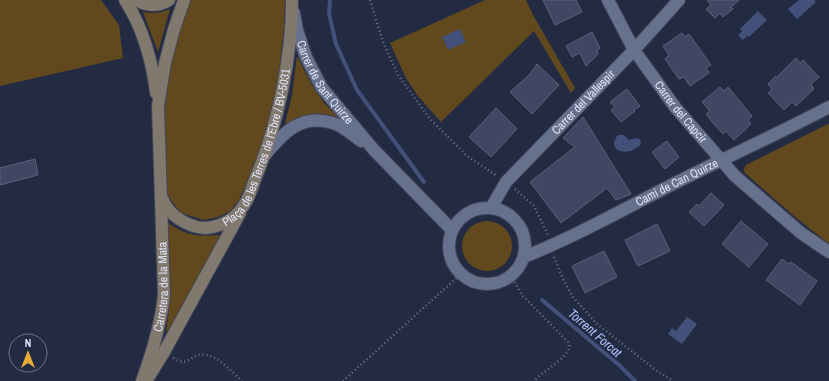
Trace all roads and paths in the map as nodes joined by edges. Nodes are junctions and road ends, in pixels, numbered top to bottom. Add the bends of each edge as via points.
1 (125, 0) edge
2 (137, 0) edge
3 (169, 0) edge
4 (184, 0) edge
5 (608, 0) edge
6 (679, 0) edge
7 (292, 3) edge
8 (634, 50) junction
9 (158, 106) junction
10 (829, 107) edge
11 (374, 150) junction
12 (265, 155) junction
13 (721, 160) junction
14 (160, 191) junction
15 (245, 205) junction
16 (491, 208) junction
17 (452, 230) junction
18 (829, 252) edge
19 (524, 258) junction
20 (461, 274) junction
21 (511, 275) junction
22 (164, 352) junction
23 (142, 381) edge
24 (146, 381) edge
25 (242, 381) edge
26 (343, 381) edge
27 (534, 381) edge

1 - 9 main road via 137,21 148,50
2 - 3 main road via 148,5 156,5
4 - 9 main road via 169,49
5 - 8 street, Carrer del Capcir
6 - 8 street, Carrer del Vallespir
7 - 11 street, Carrer de Sant Quirze via 306,57 322,88
7 - 12 main road, Plaça de les Terres de l'Ebre / BV-5031 via 289,46 282,86
8 - 13 street, Carrer del Capcir via 675,107
8 - 16 street, Carrer del Vallespir via 506,182
9 - 14 main road
10 - 13 street, Camí de Can Quirze
11 - 12 street, Carrer de Sant Quirze via 333,122 308,121 297,124 287,131
11 - 17 street, Carrer de Sant Quirze
12 - 15 main road, Plaça de les Terres de l'Ebre / BV-5031
13 - 18 street, Carrer del Capcir via 735,176 801,233
13 - 19 street, Camí de Can Quirze
14 - 15 main road, Plaça de les Terres de l'Ebre / BV-5031 via 168,211 184,222 201,228 218,226 228,221
14 - 23 main road, Carretera de la Mata via 164,280 162,310 154,347
15 - 22 main road
16 - 17 street via 468,213 458,220
16 - 19 street via 504,212 515,220 524,238
17 - 20 street via 448,244 450,258
19 - 21 street
20 - 21 street via 480,284 494,284
20 - 26 path
21 - 27 path via 522,295 570,346 563,357
22 - 24 main road
22 - 25 path via 180,362 207,354 216,358

